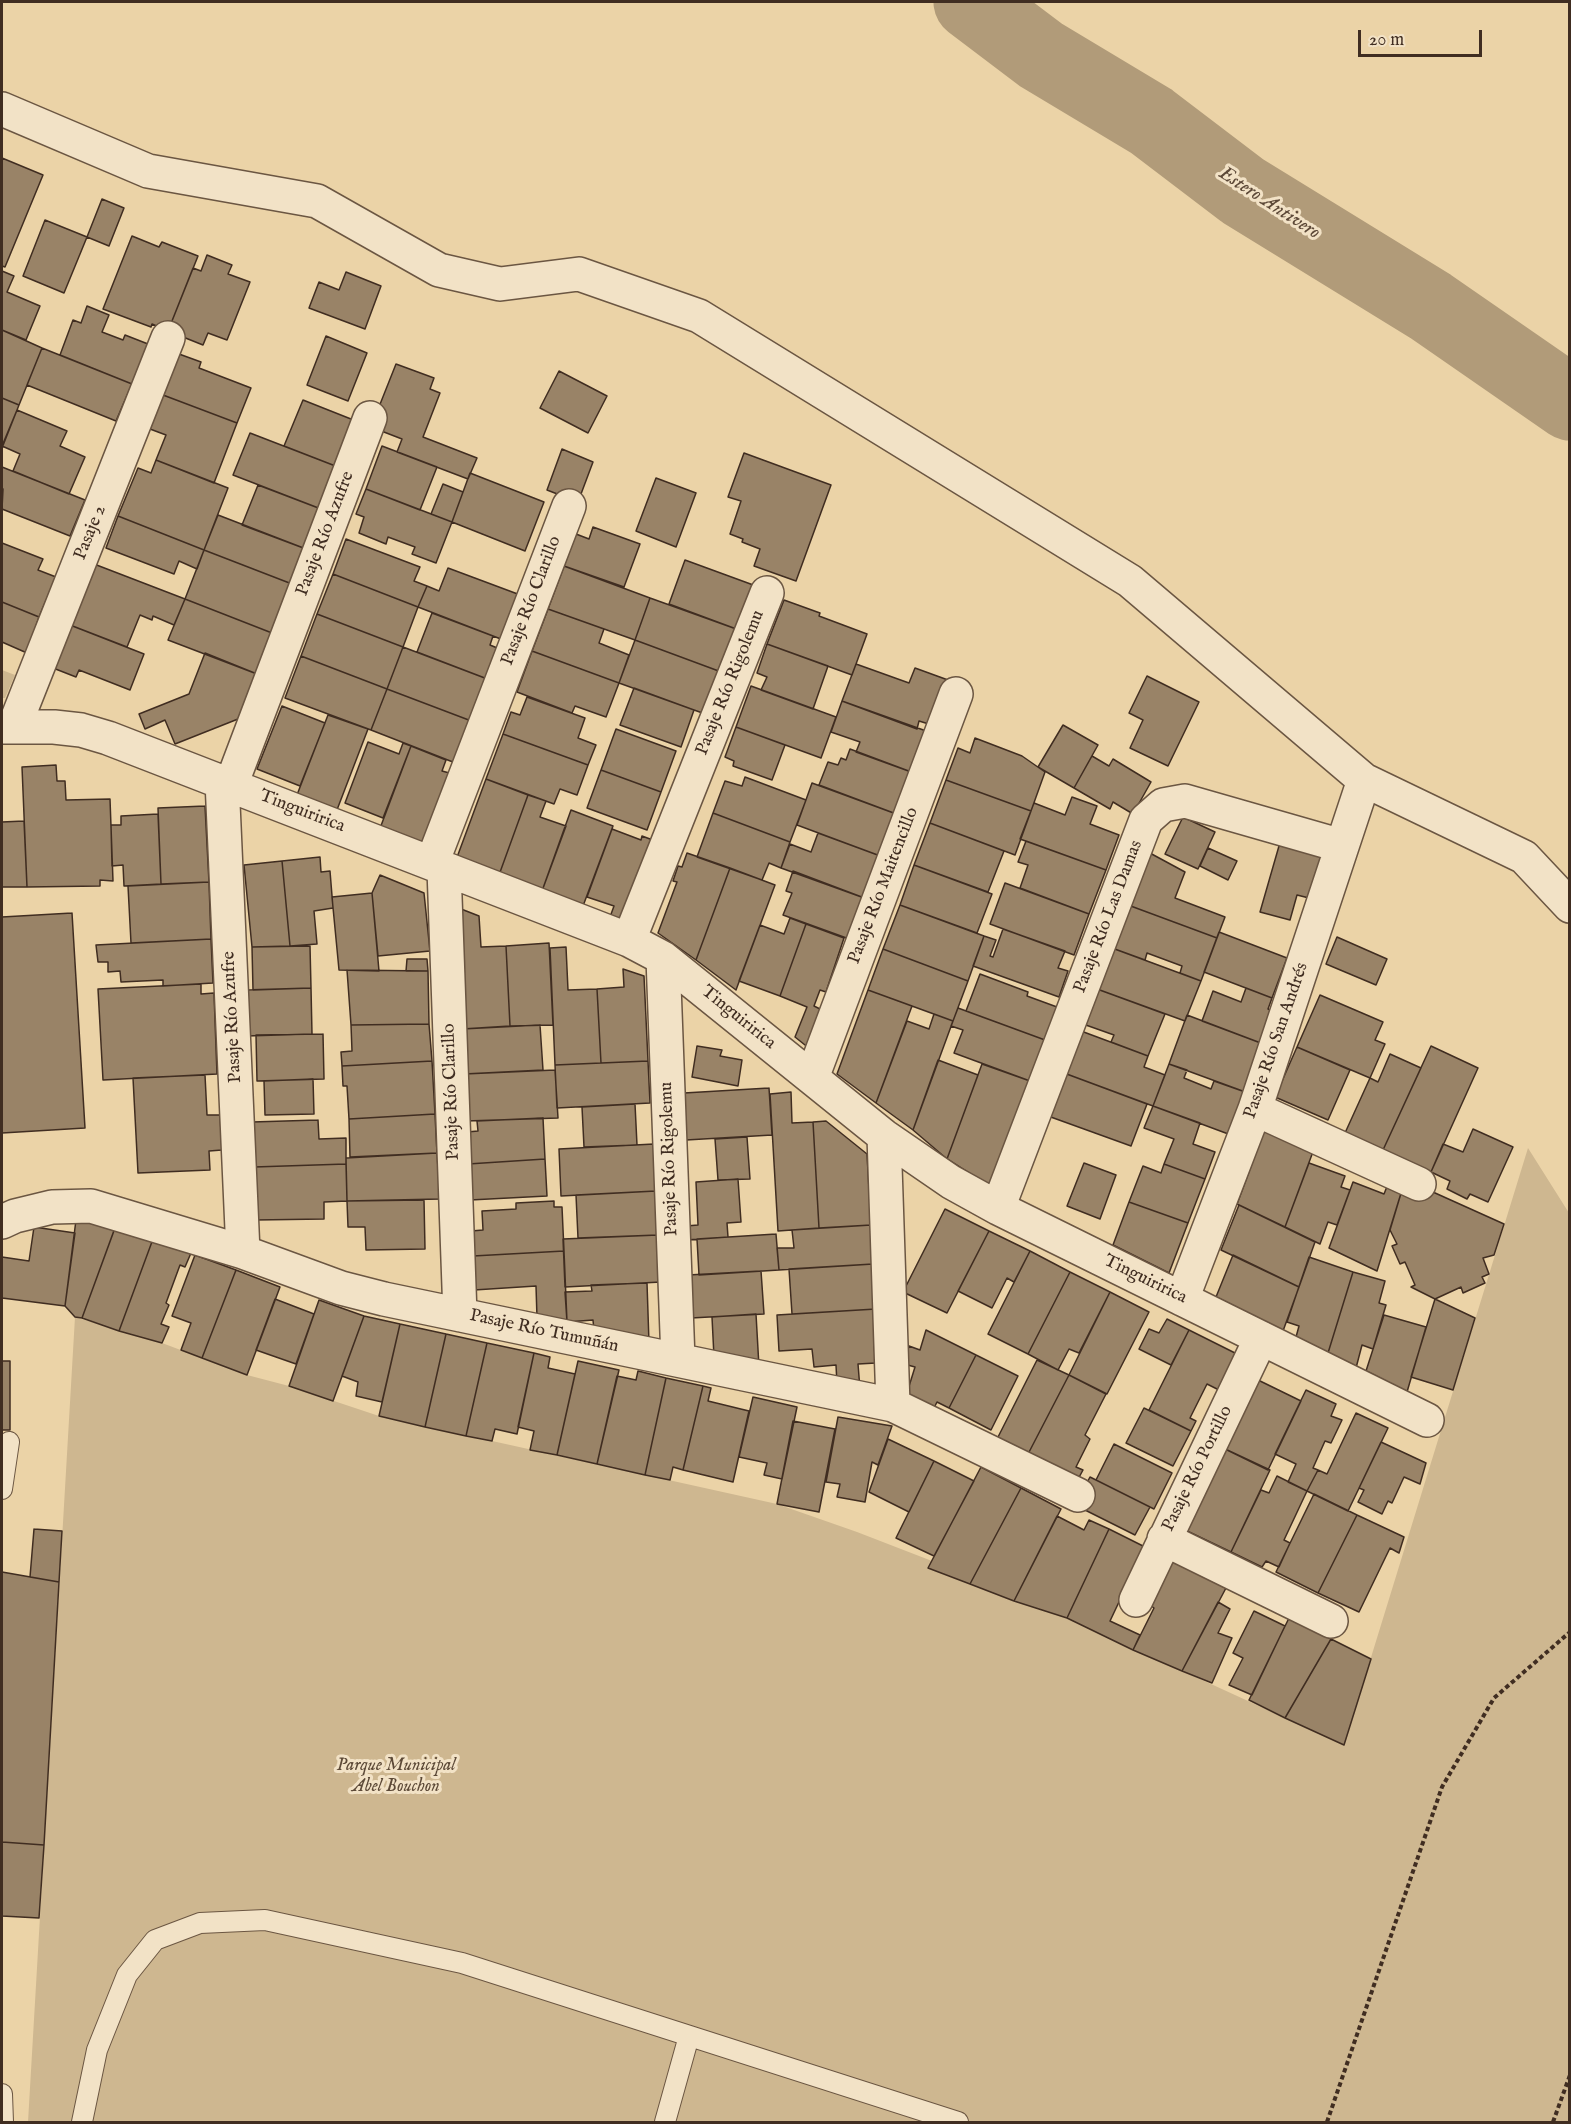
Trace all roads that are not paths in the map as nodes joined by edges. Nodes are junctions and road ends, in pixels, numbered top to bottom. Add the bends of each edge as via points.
1 (2, 109) edge
2 (168, 339) dead end
3 (370, 418) dead end
4 (569, 506) dead end
5 (767, 593) dead end
6 (956, 694) dead end
7 (8, 727) edge
8 (1364, 780) junction
9 (226, 783) junction
10 (1342, 846) junction
11 (438, 866) junction
12 (1569, 906) edge
13 (629, 940) junction
14 (663, 958) junction
15 (812, 1078) junction
16 (1255, 1109) junction
17 (884, 1136) junction
18 (1419, 1185) dead end
19 (998, 1208) junction
20 (2, 1222) edge
21 (243, 1252) junction
22 (1182, 1299) junction
23 (460, 1315) junction
24 (1261, 1338) junction
25 (678, 1360) junction
26 (893, 1405) junction
27 (1427, 1420) dead end
28 (9, 1442) dead end
29 (2, 1489) edge
30 (1078, 1496) dead end
31 (1164, 1539) junction
32 (1136, 1600) dead end
33 (1331, 1621) dead end
34 (689, 2036) junction
35 (2, 2094) edge
36 (3, 2122) edge
37 (82, 2122) edge
38 (665, 2122) edge
39 (958, 2122) edge

1 - 8 street via 148,171 317,201 439,270 500,284 579,274 699,316 1130,581
2 - 7 street, Pasaje 2
3 - 9 street, Pasaje Río Azufre
4 - 11 street, Pasaje Río Clarillo
5 - 13 street, Pasaje Río Rigolemu
6 - 15 street, Pasaje Río Maitencillo
7 - 9 street, Tinguiririca via 81,730
8 - 10 street, Pasaje Río San Andrés
8 - 12 street via 1524,857
9 - 11 street, Tinguiririca
9 - 21 street, Pasaje Río Azufre
10 - 16 street, Pasaje Río San Andrés
10 - 19 street, Pasaje Río Las Damas via 1185,801 1163,805 1146,820
11 - 13 street, Tinguiririca
11 - 23 street, Pasaje Río Clarillo
13 - 14 street, Tinguiririca
14 - 15 street, Tinguiririca
14 - 25 street, Pasaje Río Rigolemu
15 - 17 street, Tinguiririca
16 - 18 street
16 - 22 street, Pasaje Río San Andrés
17 - 19 street, Tinguiririca via 951,1182
17 - 26 street
19 - 22 street, Tinguiririca
20 - 21 street, Pasaje Río Tumuñán via 52,1207 91,1206
21 - 23 street, Pasaje Río Tumuñán via 341,1288
22 - 24 street, Tinguiririca
23 - 25 street, Pasaje Río Tumuñán
24 - 27 street, Tinguiririca
24 - 31 street, Pasaje Río Portillo
25 - 26 street, Pasaje Río Tumuñán
26 - 30 street, Pasaje Río Tumuñán
28 - 29 lane
31 - 32 street, Pasaje Río Portillo
31 - 33 street
34 - 37 lane via 462,1963 265,1920 200,1923 155,1940 127,1976 97,2050
34 - 38 lane
34 - 39 lane
35 - 36 lane

